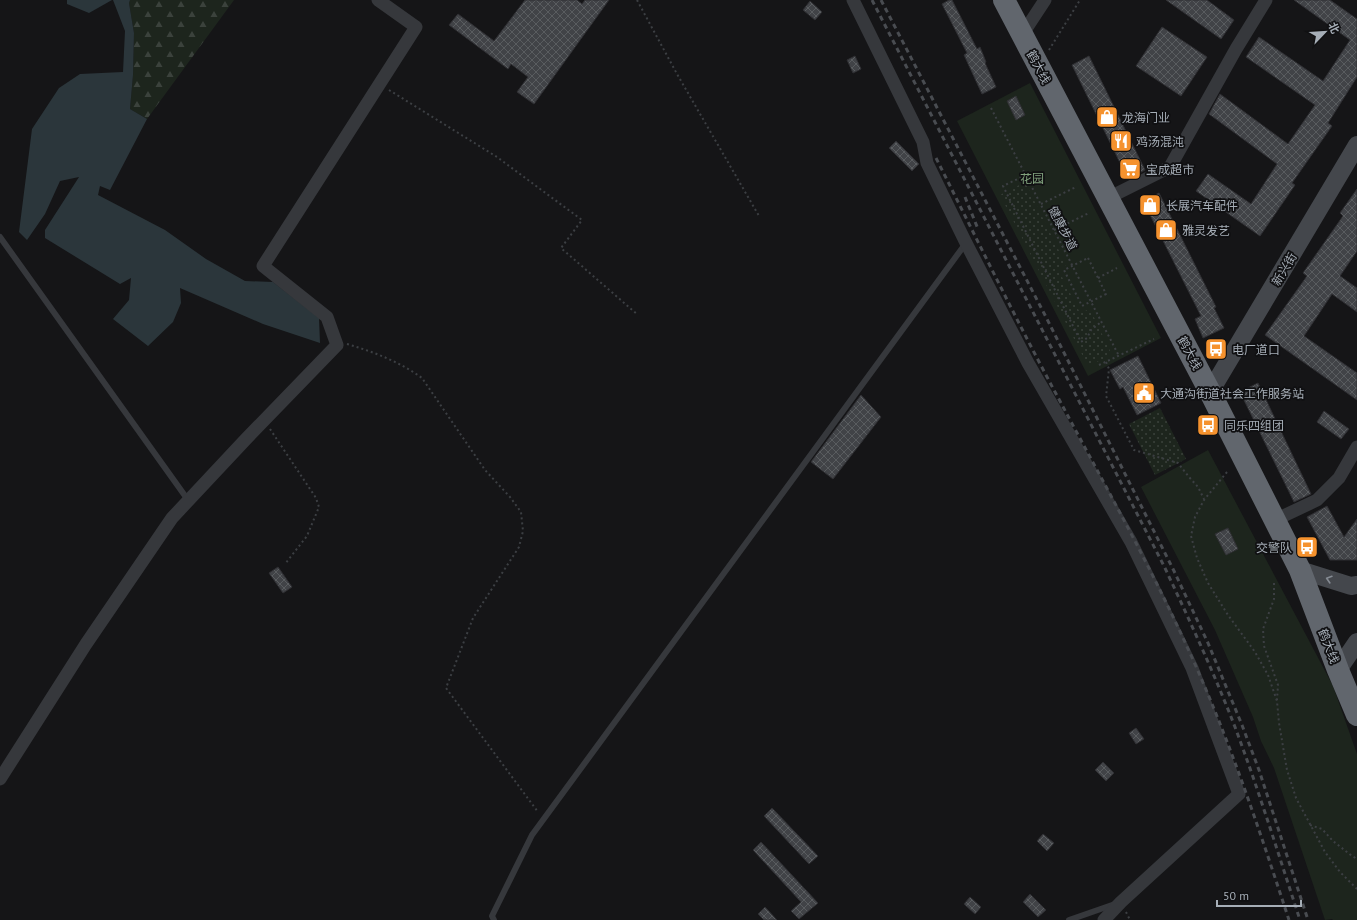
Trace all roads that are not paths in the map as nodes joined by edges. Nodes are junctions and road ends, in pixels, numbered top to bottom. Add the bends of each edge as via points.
1 (378, 0) edge
2 (853, 0) edge
3 (1004, 0) edge
4 (1045, 0) edge
5 (1266, 0) edge
6 (1022, 35) junction
7 (1357, 145) edge
8 (1108, 198) junction
9 (0, 237) edge
10 (966, 243) junction
11 (1210, 392) junction
12 (1357, 447) edge
13 (188, 500) junction
14 (1275, 520) junction
15 (1300, 570) junction
16 (1357, 585) edge
17 (1357, 642) edge
18 (1338, 670) junction
19 (1357, 715) edge
20 (0, 779) edge
21 (1121, 902) junction
22 (494, 920) edge
23 (1069, 920) edge
24 (1104, 920) edge

1 - 13 street via 416,27 263,266 327,317 337,345
2 - 10 street via 923,142 927,163
3 - 6 highway, 鹤大线
4 - 6 street
5 - 8 street via 1170,167
6 - 8 highway, 鹤大线
7 - 11 street, 新兴街
8 - 11 highway, 鹤大线
9 - 13 lane
10 - 21 street via 1028,363 1131,542 1192,668 1239,794
10 - 22 lane via 532,835 492,916
11 - 14 highway, 鹤大线
12 - 14 street via 1339,478 1317,500
13 - 20 street via 172,518 86,644
14 - 15 highway, 鹤大线
16 -> 15 street via 1352,586
15 - 18 highway, 鹤大线
17 - 18 street
18 - 19 highway, 鹤大线
21 - 23 lane
21 - 24 street

